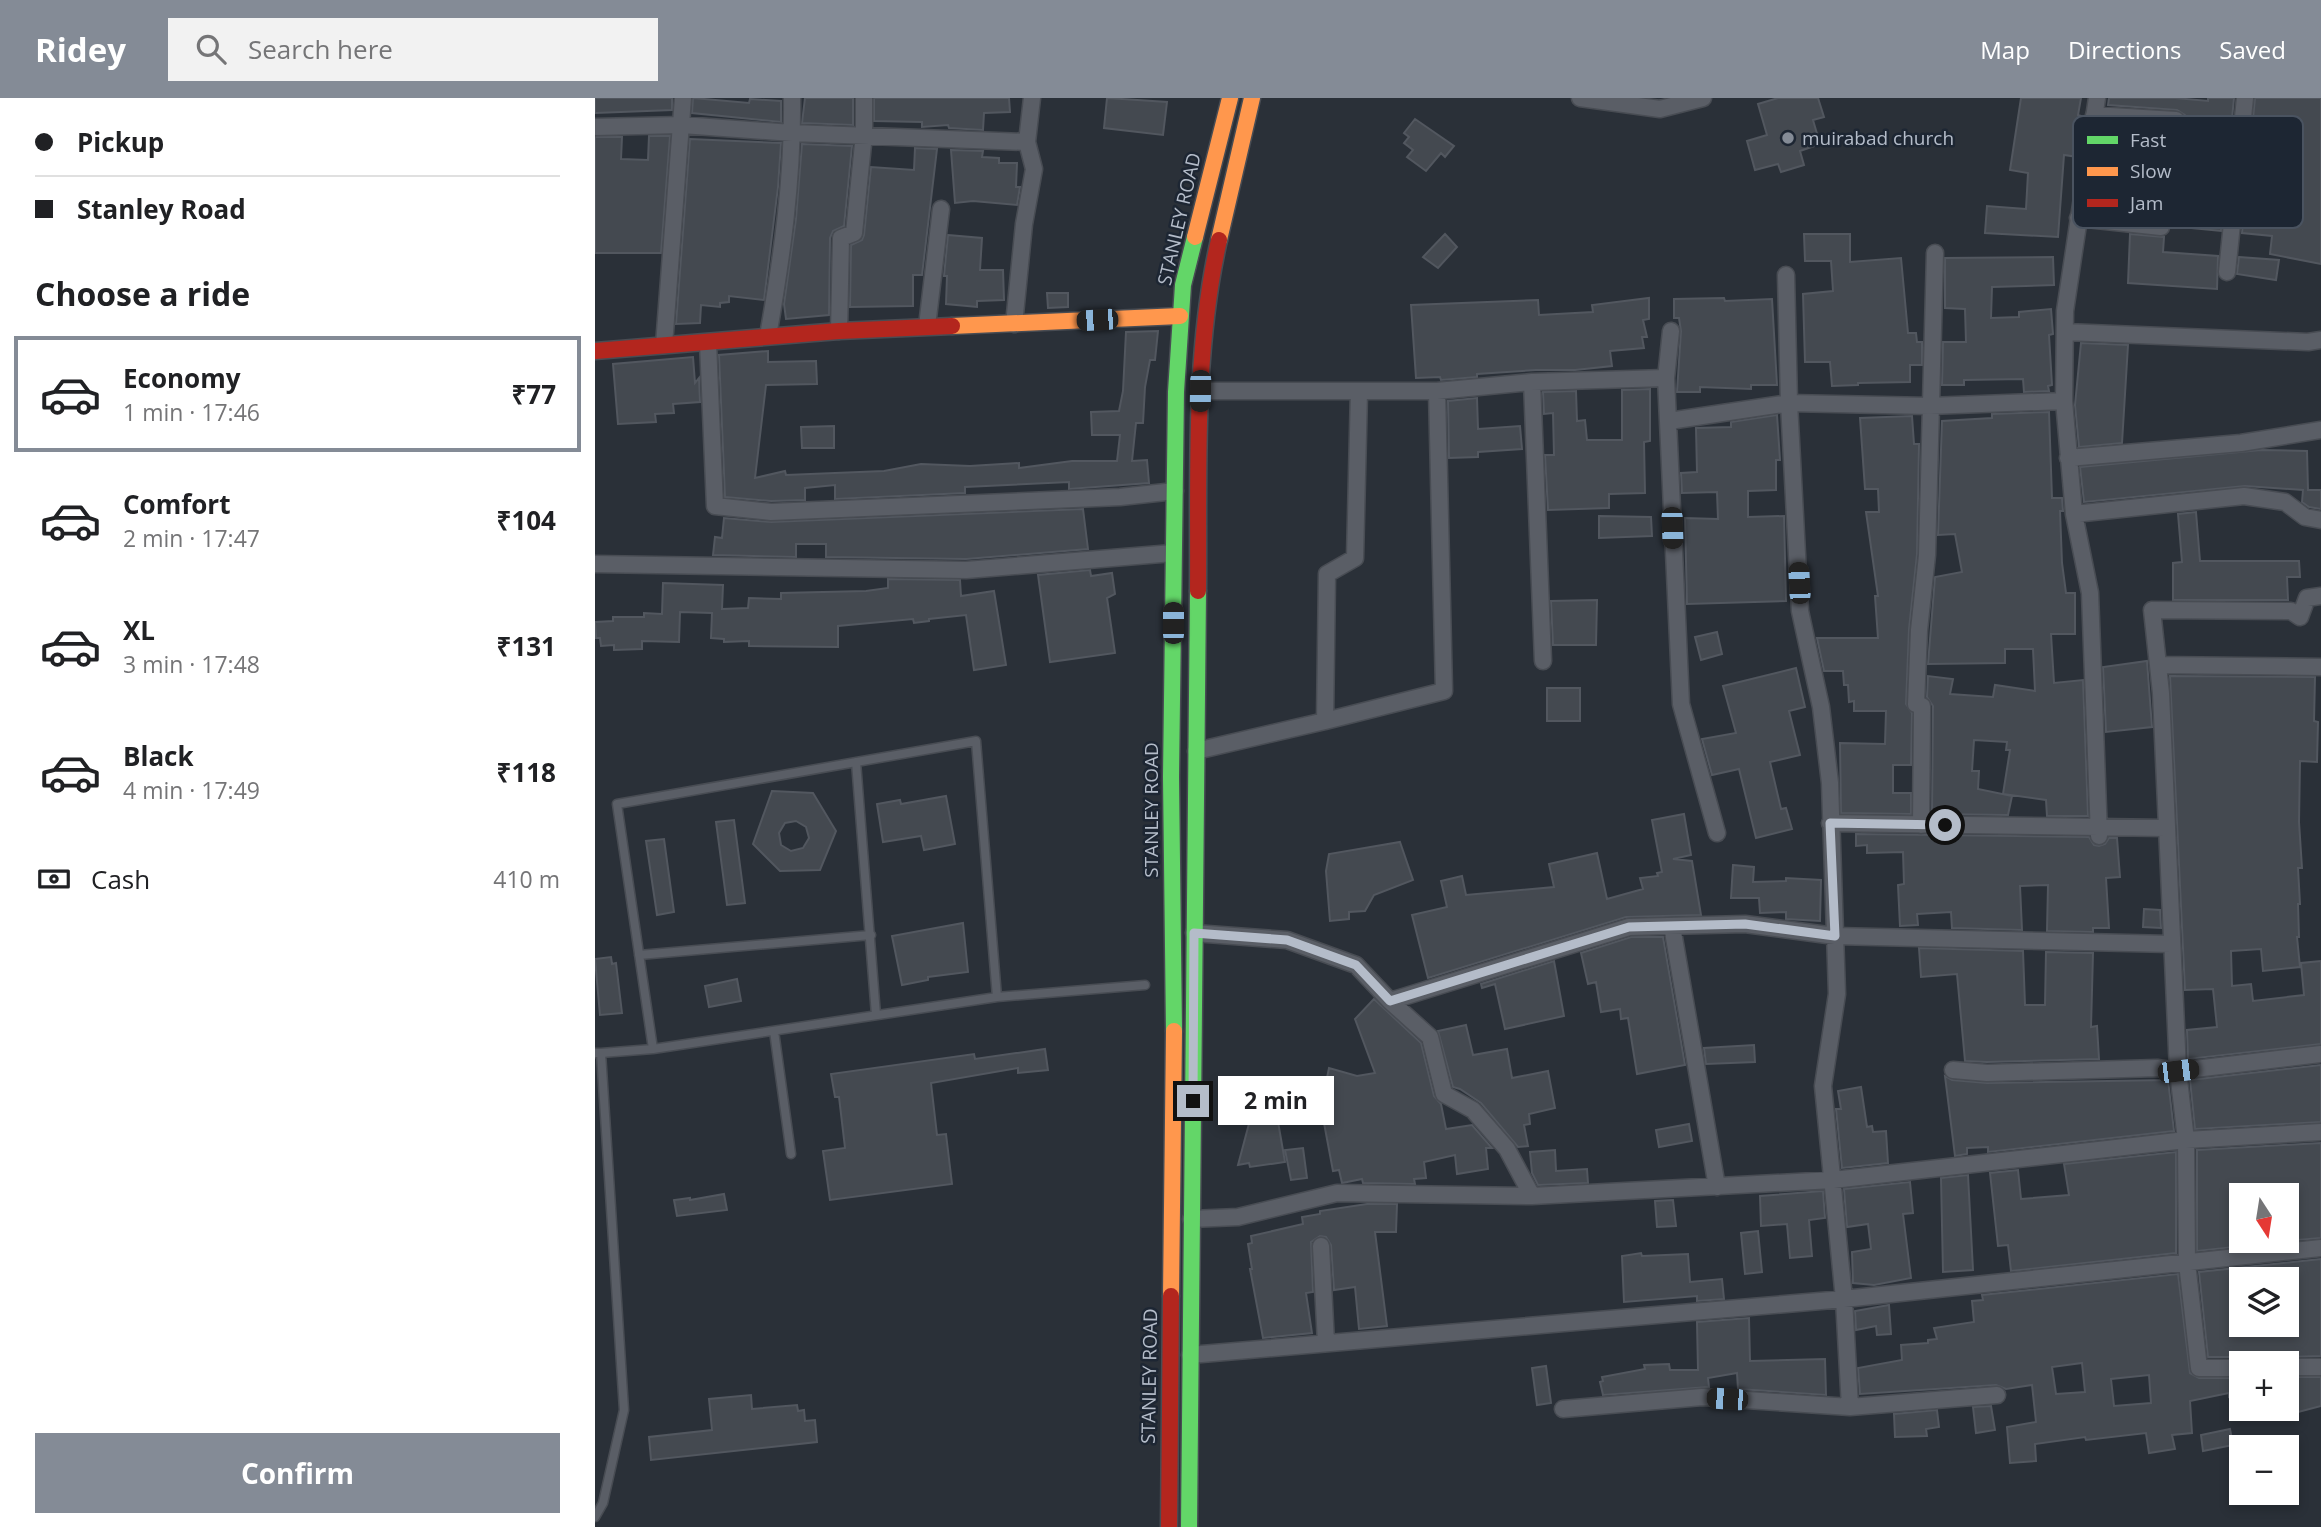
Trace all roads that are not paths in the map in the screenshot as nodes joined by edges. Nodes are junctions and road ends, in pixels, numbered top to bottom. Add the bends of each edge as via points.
1 (683, 98) edge
2 (792, 98) edge
3 (864, 98) edge
4 (1032, 98) edge
5 (1230, 98) edge
6 (1252, 98) edge
7 (1580, 98) edge
8 (1703, 98) edge
9 (2097, 98) edge
10 (2245, 98) edge
11 (2094, 115) joint
12 (2110, 116) edge
13 (2243, 116) edge
14 (682, 125) junction
15 (595, 127) edge
16 (792, 133) junction
17 (864, 134) junction
18 (1027, 142) junction
19 (941, 209) dead end
20 (2077, 228) edge
21 (2232, 228) edge
22 (1935, 253) dead end
23 (2227, 272) dead end
24 (1786, 275) dead end
25 (1180, 316) junction
26 (1014, 324) junction
27 (927, 326) junction
28 (839, 331) junction
29 (1671, 331) dead end
30 (2066, 332) junction
31 (768, 336) junction
32 (2321, 340) edge
33 (708, 343) junction
34 (664, 345) junction
35 (595, 351) edge
36 (1177, 369) junction
37 (1201, 370) junction
38 (1666, 378) junction
39 (1532, 382) junction
40 (1200, 391) junction
41 (1359, 391) junction
42 (1437, 391) junction
43 (2064, 401) junction
44 (1789, 403) junction
45 (1929, 406) junction
46 (1669, 421) junction
47 (2321, 430) edge
48 (2068, 458) junction
49 (1175, 491) junction
50 (2074, 514) junction
51 (2321, 520) edge
52 (1173, 553) junction
53 (595, 564) edge
54 (2321, 596) edge
55 (1543, 661) dead end
56 (2158, 665) junction
57 (2321, 667) edge
58 (1325, 721) junction
59 (1196, 751) junction
60 (856, 762) junction
61 (1830, 823) junction
62 (1921, 825) junction
63 (2165, 828) junction
64 (1717, 833) dead end
65 (2099, 833) junction
66 (1672, 926) junction
67 (1194, 933) junction
68 (871, 935) junction
69 (1835, 936) junction
70 (2171, 944) junction
71 (639, 956) junction
72 (1145, 985) dead end
73 (997, 997) junction
74 (1390, 1001) junction
75 (876, 1015) junction
76 (774, 1031) junction
77 (653, 1049) junction
78 (598, 1053) edge
79 (2321, 1054) edge
80 (1953, 1070) dead end
81 (2178, 1071) junction
82 (2321, 1132) edge
83 (2186, 1140) junction
84 (791, 1154) dead end
85 (1833, 1180) junction
86 (1717, 1187) junction
87 (1532, 1196) junction
88 (1191, 1219) junction
89 (1321, 1246) dead end
90 (2321, 1248) edge
91 (2187, 1264) junction
92 (1845, 1299) junction
93 (1326, 1343) junction
94 (1190, 1355) junction
95 (2299, 1367) edge
96 (2321, 1367) edge
97 (2229, 1368) edge
98 (1997, 1395) dead end
99 (1850, 1407) junction
100 (1563, 1409) dead end
101 (595, 1517) edge
102 (1169, 1527) edge
103 (1189, 1527) edge

1 - 14 street
2 - 16 street
3 - 17 street
4 - 18 street
5 - 25 main road, STANLEY ROAD via 1183,285
6 - 37 main road, STANLEY ROAD via 1214,263
7 - 8 street via 1660,109
9 - 11 street
10 - 13 street
11 - 12 street
14 - 15 street
14 - 16 street
14 - 34 street
16 - 17 street
16 - 31 street via 784,247
17 - 18 street
17 - 28 street via 854,233 841,238
18 - 26 street via 1034,169
19 - 27 street
20 - 30 street
21 - 23 street
22 - 45 street
24 - 44 street
25 - 26 main road
25 - 36 main road, STANLEY ROAD
26 - 27 main road
27 - 28 main road
28 - 31 main road
29 - 38 street
30 - 32 street
30 - 43 street
31 - 33 main road
33 - 34 main road
33 - 49 street via 715,506 771,512
34 - 35 main road
36 - 37 main road
36 - 49 main road, STANLEY ROAD
37 - 40 main road, STANLEY ROAD
38 - 39 street
38 - 46 street
39 - 42 street
39 - 55 street
40 - 41 street
40 - 59 main road, STANLEY ROAD
41 - 42 street
41 - 58 street via 1355,558 1327,574
42 - 58 street via 1444,691
43 - 45 street
43 - 48 street
44 - 45 street
44 - 46 street
44 - 61 street via 1800,611 1821,707
45 - 62 street via 1927,555 1916,704 1922,706
46 - 64 street via 1681,704
47 - 48 street via 2241,443
48 - 50 street
49 - 52 main road, STANLEY ROAD
50 - 51 street via 2244,496 2285,502 2305,516
50 - 65 street via 2090,593
52 - 53 street via 966,570
52 - 102 main road, STANLEY ROAD
54 - 56 street via 2307,598 2300,617 2291,611 2152,610
56 - 57 street
56 - 63 street
58 - 59 street
59 - 67 main road, STANLEY ROAD
60 - 68 lane
60 - 71 lane via 617,804
60 - 73 lane via 976,741
61 - 62 street
61 - 69 street
62 - 65 street
63 - 65 street
63 - 70 street
66 - 69 street via 1745,924
66 - 74 street via 1629,927
66 - 86 street
67 - 74 street via 1287,940 1356,965
67 - 88 main road, STANLEY ROAD
68 - 71 lane
68 - 75 lane
69 - 70 street
69 - 85 street via 1837,994 1823,1086
70 - 81 street
71 - 77 lane
72 - 73 lane
73 - 75 lane
74 - 87 street via 1430,1037 1444,1094 1473,1110 1507,1149
75 - 76 lane
76 - 77 lane
76 - 84 lane
77 - 78 lane
78 - 101 lane via 624,1410 603,1503
79 - 81 street
80 - 81 street
81 - 83 street
82 - 83 street
83 - 85 street
83 - 91 street
85 - 86 street
85 - 92 street
86 - 87 street
87 - 88 street via 1337,1193 1238,1217
88 - 94 main road, STANLEY ROAD
89 - 93 street
90 - 91 street
91 - 92 street
91 - 97 street via 2199,1368
92 - 93 street
92 - 99 street
93 - 94 street
94 - 103 main road, STANLEY ROAD
95 - 96 street
98 - 99 street
99 - 100 street via 1702,1397

